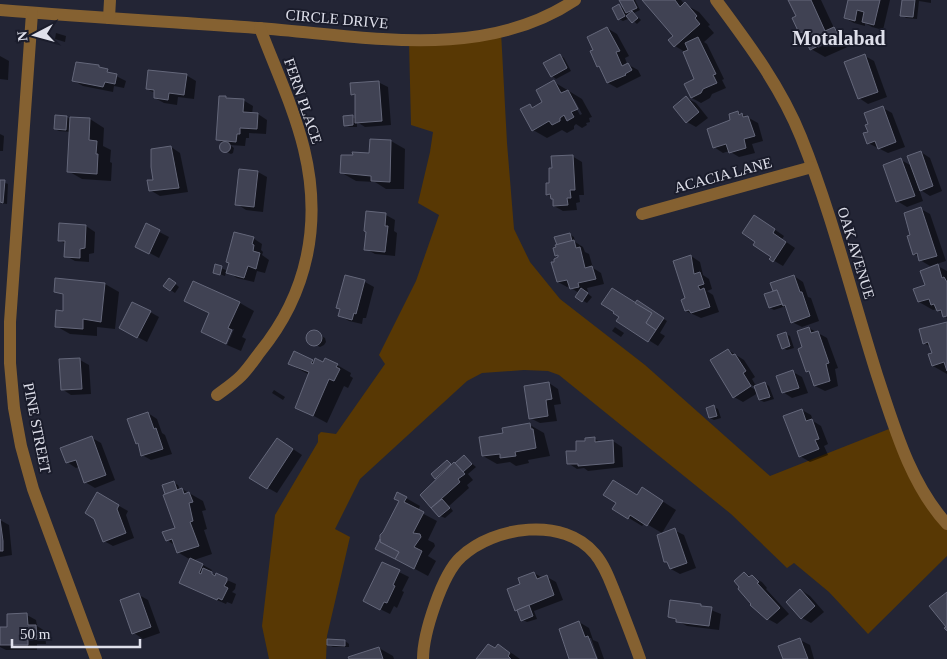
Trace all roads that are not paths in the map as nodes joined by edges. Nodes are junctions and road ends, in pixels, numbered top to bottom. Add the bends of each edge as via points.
1 (110, 0) edge
2 (575, 0) edge
3 (716, 0) edge
4 (0, 10) edge
5 (32, 12) junction
6 (109, 18) junction
7 (260, 28) junction
8 (812, 167) junction
9 (642, 214) dead end
10 (218, 395) dead end
11 (947, 524) edge
12 (96, 659) edge
13 (423, 659) edge
14 (640, 659) edge

1 - 6 street
2 - 7 street, CIRCLE DRIVE via 550,14 478,37 390,40
3 - 8 street, OAK AVENUE via 774,82
4 - 5 street, CIRCLE DRIVE
5 - 6 street, CIRCLE DRIVE
5 - 12 street, PINE STREET via 10,322 14,408 33,489
6 - 7 street, CIRCLE DRIVE
7 - 10 street, FERN PLACE via 304,150 311,189 309,251 295,296 284,318 242,375
8 - 9 street, ACACIA LANE
8 - 11 street, OAK AVENUE via 892,422 925,495
13 - 14 street via 428,625 446,578 460,558 494,536 523,529 551,530 576,539 595,554 607,574

